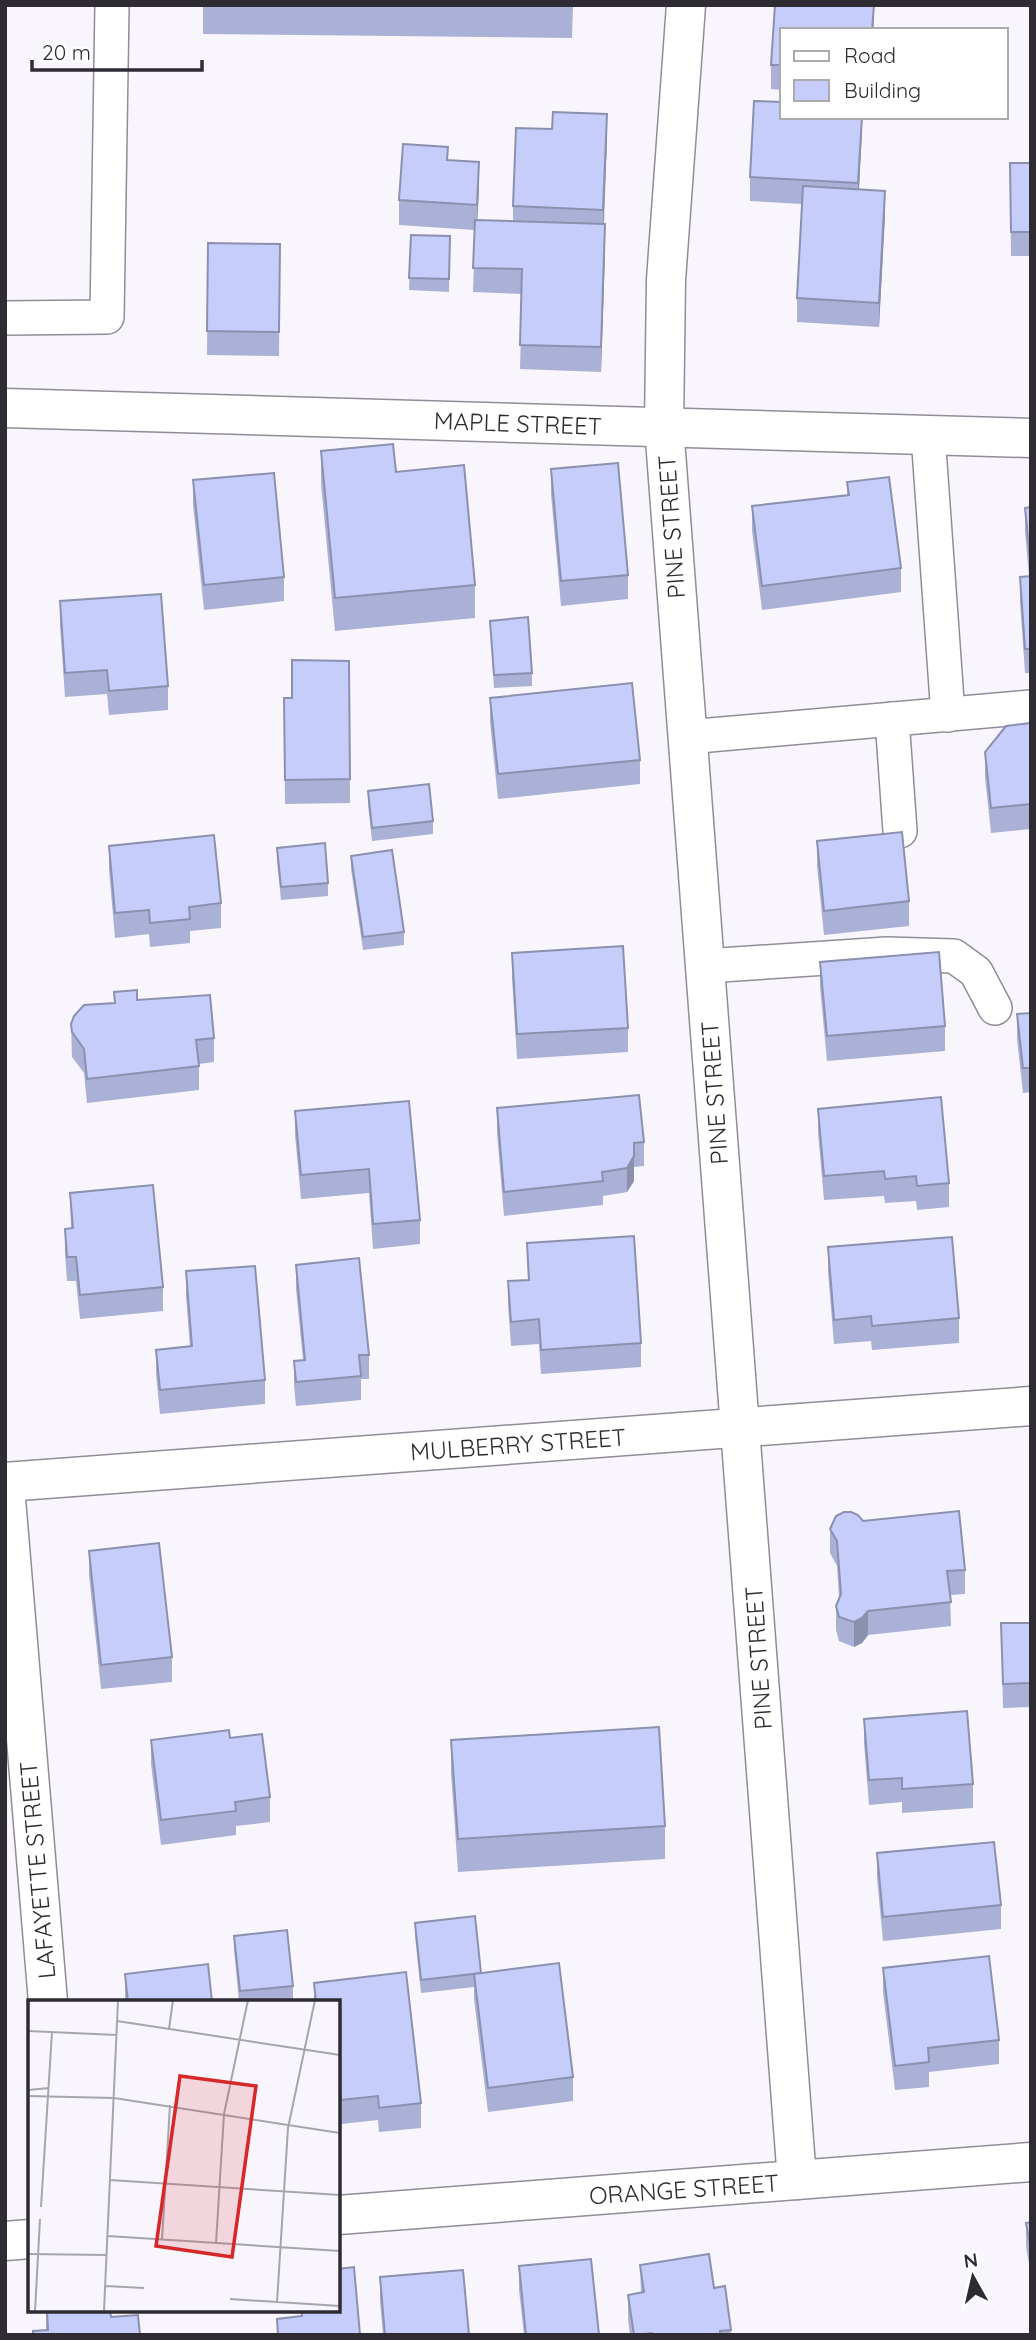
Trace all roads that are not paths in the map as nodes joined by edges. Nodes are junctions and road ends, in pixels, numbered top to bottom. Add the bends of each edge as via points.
1 (112, 5) edge
2 (686, 5) edge
3 (5, 318) edge
4 (5, 408) edge
5 (664, 426) junction
6 (928, 435) junction
7 (1031, 438) edge
8 (1031, 707) edge
9 (948, 715) junction
10 (892, 719) junction
11 (687, 737) junction
12 (900, 831) edge
13 (705, 966) junction
14 (995, 1007) dead end
15 (1031, 1406) edge
16 (740, 1427) junction
17 (5, 1485) edge
18 (48, 2000) edge
19 (1031, 2162) edge
20 (797, 2180) junction
21 (340, 2215) edge
22 (28, 2239) edge
23 (5, 2241) edge

1 - 3 lane via 107,317
2 - 5 street, PINE STREET via 666,280
4 - 5 street, MAPLE STREET
5 - 6 street, MAPLE STREET
5 - 11 street, PINE STREET
6 - 7 street, MAPLE STREET
6 - 9 lane
8 - 9 lane
9 - 10 lane
10 - 11 lane
10 - 12 lane
11 - 13 street, PINE STREET
13 - 14 lane via 887,954 954,956 976,972
13 - 16 street, PINE STREET
15 - 16 street, MULBERRY STREET
16 - 17 street, MULBERRY STREET
16 - 20 street, PINE STREET
17 - 18 street, LAFAYETTE STREET
19 - 20 street, ORANGE STREET
20 - 21 street, ORANGE STREET
22 - 23 street

